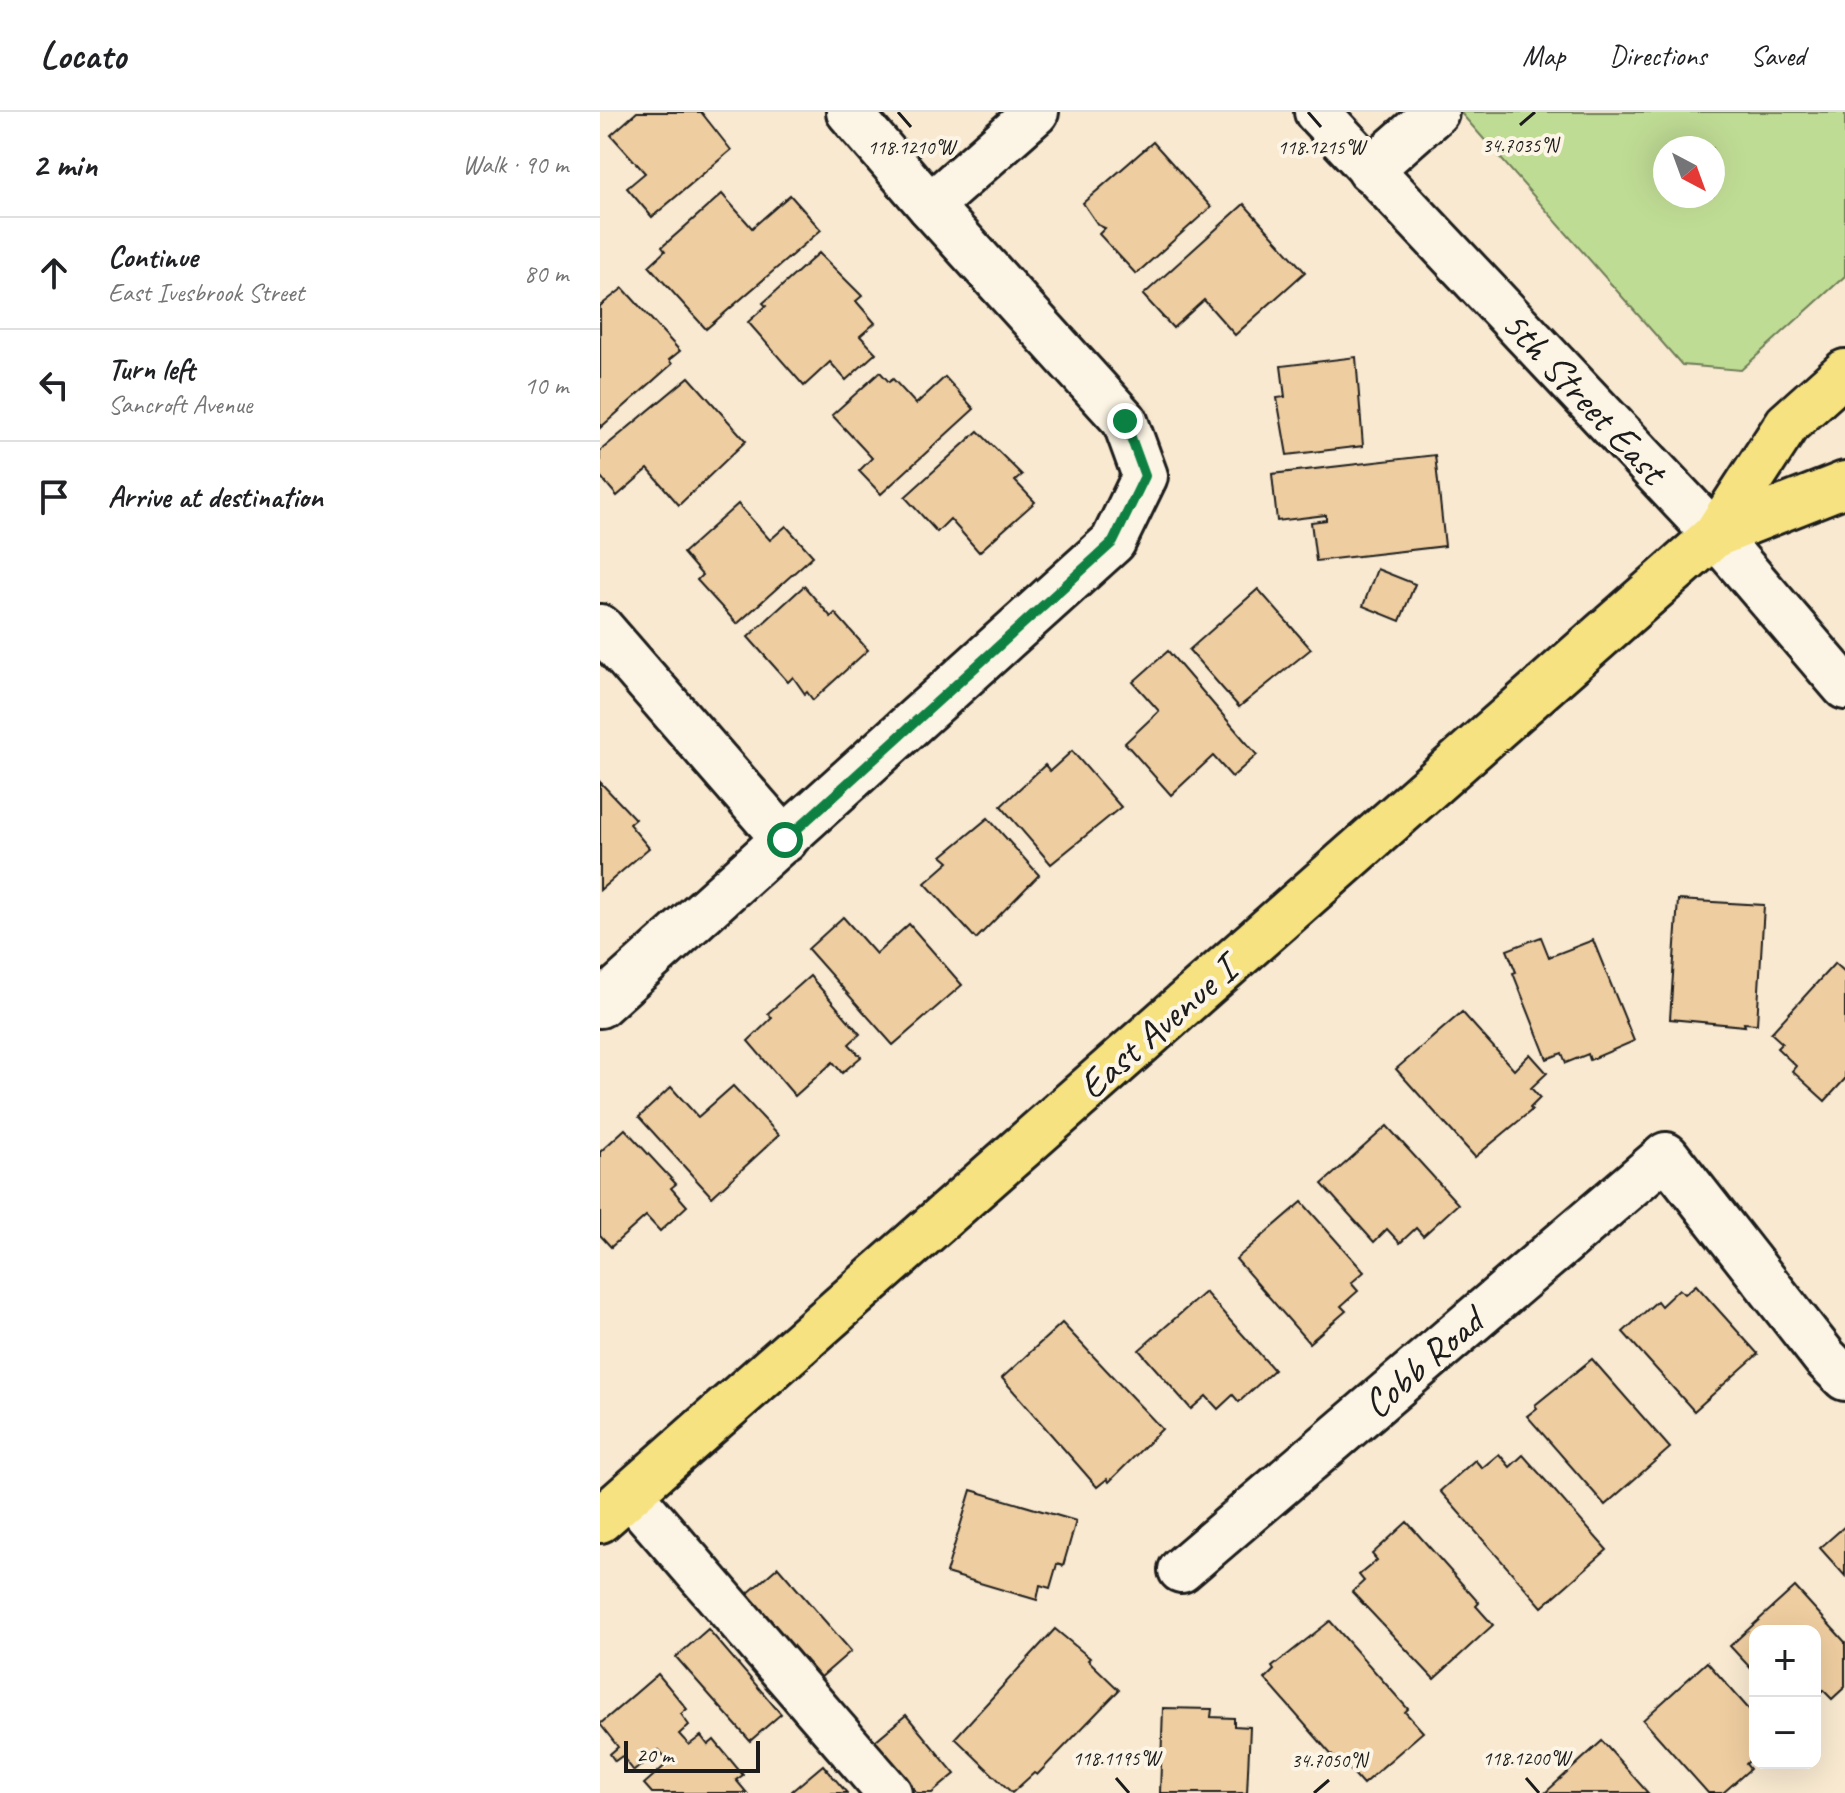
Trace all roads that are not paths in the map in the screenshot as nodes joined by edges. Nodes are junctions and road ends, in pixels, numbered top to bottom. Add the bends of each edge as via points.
1 (849, 112) edge
2 (1036, 112) edge
3 (1317, 112) edge
4 (1436, 112) edge
5 (1370, 170) junction
6 (930, 206) junction
7 (1845, 372) edge
8 (1845, 484) edge
9 (1715, 535) junction
10 (600, 627) edge
11 (1845, 687) edge
12 (785, 840) junction
13 (600, 1005) edge
14 (1838, 1360) edge
15 (615, 1507) edge
16 (1181, 1570) dead end
17 (889, 1793) edge

1 - 6 street
2 - 6 street
3 - 5 street, 5th Street East
4 - 5 street
5 - 9 street, 5th Street East
6 - 12 street via 1125,421 1145,476 1113,542
7 - 9 main road, East Avenue I via 1787,424
8 - 9 main road, East Avenue I
9 - 11 street, 5th Street East
9 - 15 main road, East Avenue I
10 - 12 street
12 - 13 street
14 - 16 street, Cobb Road via 1666,1155
15 - 17 street

